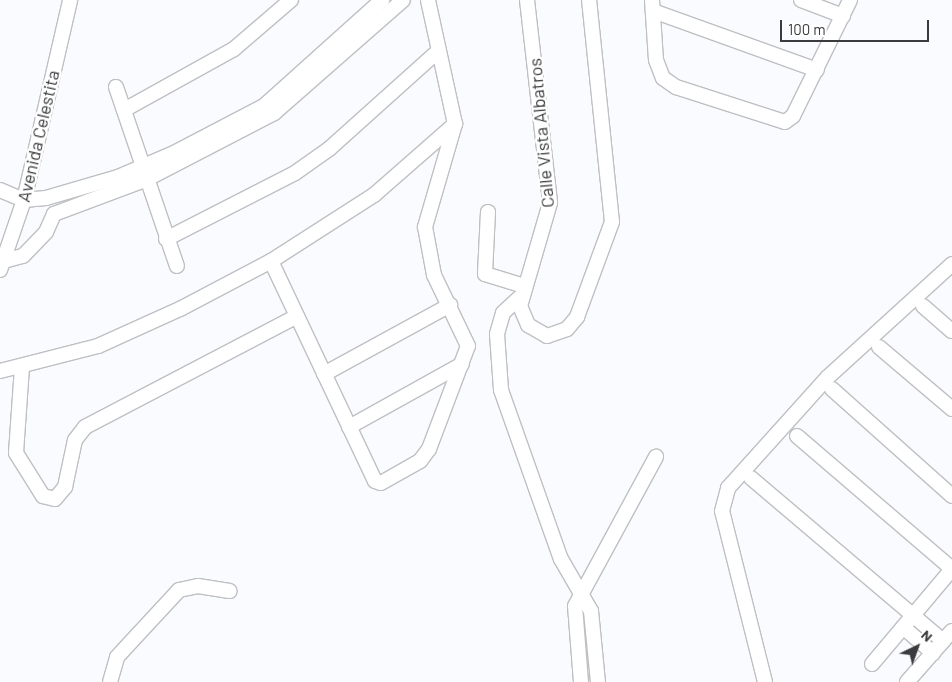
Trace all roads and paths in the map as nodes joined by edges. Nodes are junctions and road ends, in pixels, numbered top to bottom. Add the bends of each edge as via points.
1 (70, 0) edge
2 (291, 0) edge
3 (382, 0) edge
4 (403, 0) edge
5 (428, 0) edge
6 (527, 0) edge
7 (589, 0) edge
8 (801, 0) edge
9 (850, 0) edge
10 (652, 5) edge
11 (843, 16) junction
12 (437, 52) junction
13 (817, 70) junction
14 (116, 87) dead end
15 (124, 110) junction
16 (455, 124) junction
17 (143, 175) junction
18 (0, 190) edge
19 (46, 198) junction
20 (24, 200) junction
21 (488, 212) dead end
22 (54, 214) junction
23 (166, 239) junction
24 (271, 261) junction
25 (952, 264) edge
26 (1, 265) edge
27 (177, 266) dead end
28 (522, 292) junction
29 (450, 305) junction
30 (923, 306) dead end
31 (297, 316) junction
32 (952, 331) edge
33 (879, 347) dead end
34 (462, 364) junction
35 (22, 366) junction
36 (0, 371) edge
37 (324, 374) junction
38 (832, 389) dead end
39 (952, 409) edge
40 (349, 427) junction
41 (797, 436) dead end
42 (656, 457) dead end
43 (751, 478) dead end
44 (952, 496) edge
45 (952, 569) edge
46 (230, 591) dead end
47 (582, 591) junction
48 (912, 615) junction
49 (903, 627) junction
50 (948, 636) edge
51 (933, 653) junction
52 (872, 664) dead end
53 (110, 682) edge
54 (581, 682) edge
55 (598, 682) edge
56 (765, 682) edge
57 (908, 682) edge

1 - 20 street, Avenida Celestita
2 - 15 street via 234,49
3 - 17 street via 264,106
4 - 17 street via 274,113
5 - 12 street
6 - 28 street, Calle Vista Albatros via 550,203
7 - 28 street via 612,222 578,317 567,329 557,335 537,332 522,317
8 - 11 street
9 - 11 street
10 - 13 street
10 - 13 street via 659,71 676,87 785,122 793,116
11 - 13 street
12 - 16 street
12 - 23 street via 329,149 295,173
14 - 15 street
15 - 17 street
16 - 24 street via 374,195
16 - 29 street via 425,227 434,275
17 - 19 street
17 - 22 street
17 - 23 street
18 - 20 street
19 - 20 street
19 - 22 street
20 - 26 street, Avenida Celestita
21 - 28 street via 482,261 485,274
22 - 26 street via 46,232 23,256
23 - 27 street
24 - 31 street
24 - 35 street via 98,346
25 - 56 street via 828,377 728,488 722,511
28 - 47 street via 503,313 497,334 501,390 558,551
29 - 34 street via 467,338
29 - 37 street
30 - 32 street
31 - 35 street via 85,427 75,440 65,487 55,499 43,496 16,453
31 - 37 street
33 - 39 street
34 - 40 street
34 - 40 street via 425,456 381,483 376,481
35 - 36 street
37 - 40 street
38 - 44 street
41 - 45 street
42 - 47 street
43 - 48 street
45 - 48 street
46 - 53 street via 198,586 179,590 117,657
47 - 54 street via 574,613
47 - 55 street via 591,611
48 - 49 street
48 - 50 street
49 - 51 street
49 - 52 street
50 - 51 street
51 - 57 street

